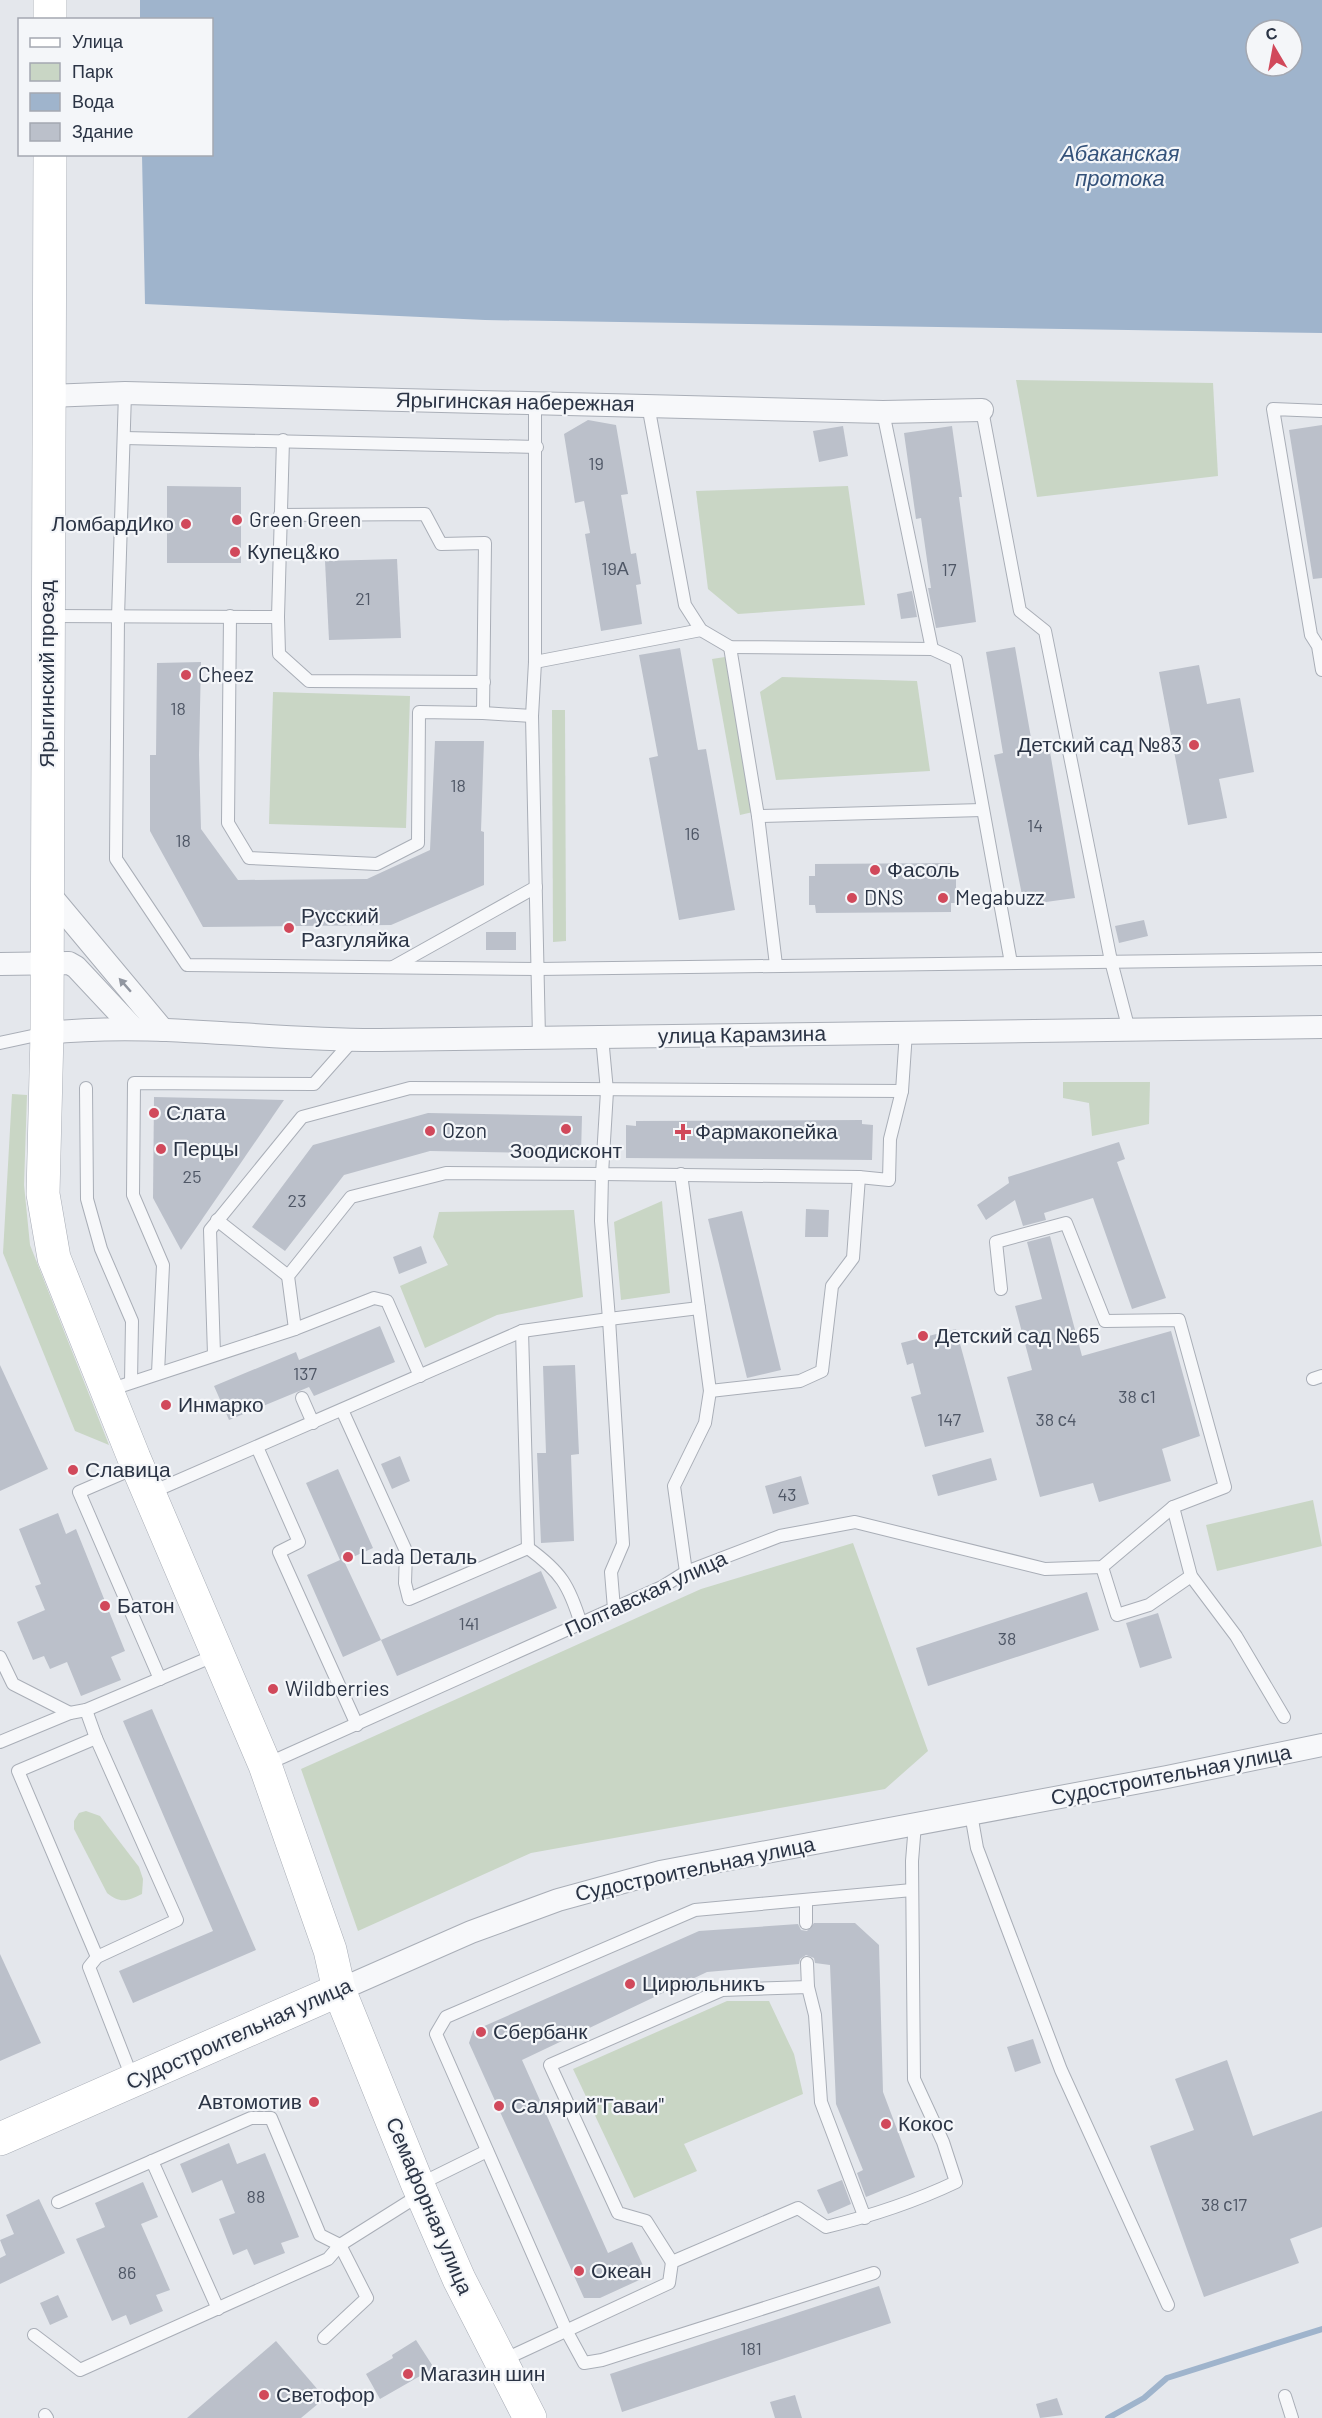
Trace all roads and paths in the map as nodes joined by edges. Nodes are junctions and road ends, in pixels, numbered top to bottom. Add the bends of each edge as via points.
1 (50, 0) edge
2 (50, 18) edge
3 (50, 156) edge
4 (125, 393) junction
5 (49, 396) junction
6 (535, 402) junction
7 (648, 405) junction
8 (982, 410) joint
9 (1322, 411) edge
10 (883, 412) junction
11 (124, 438) junction
12 (283, 440) junction
13 (537, 447) junction
14 (280, 515) junction
15 (47, 616) junction
16 (230, 616) junction
17 (118, 617) junction
18 (278, 617) junction
19 (701, 630) junction
20 (1320, 646) edge
21 (730, 647) junction
22 (932, 649) junction
23 (535, 662) junction
24 (1322, 670) edge
25 (484, 682) junction
26 (483, 713) junction
27 (532, 716) junction
28 (982, 810) junction
29 (758, 816) junction
30 (536, 887) junction
31 (46, 890) junction
32 (1322, 959) edge
33 (1111, 961) junction
34 (47, 963) junction
35 (1011, 963) junction
36 (0, 964) edge
37 (776, 965) junction
38 (390, 969) junction
39 (538, 969) junction
40 (1322, 1027) edge
41 (134, 1029) junction
42 (163, 1030) junction
43 (1129, 1030) junction
44 (906, 1032) junction
45 (47, 1033) junction
46 (602, 1037) junction
47 (539, 1038) junction
48 (353, 1040) junction
49 (0, 1043) edge
50 (86, 1088) dead end
51 (607, 1091) junction
52 (902, 1091) junction
53 (602, 1174) junction
54 (681, 1174) junction
55 (859, 1177) junction
56 (217, 1220) junction
57 (288, 1276) junction
58 (1001, 1289) dead end
59 (699, 1308) junction
60 (609, 1319) junction
61 (295, 1329) junction
62 (522, 1331) junction
63 (214, 1354) junction
64 (158, 1373) junction
65 (420, 1376) junction
66 (119, 1386) junction
67 (710, 1391) junction
68 (302, 1398) dead end
69 (342, 1410) junction
70 (313, 1423) junction
71 (257, 1447) junction
72 (144, 1480) junction
73 (1173, 1507) junction
74 (528, 1548) junction
75 (1102, 1567) junction
76 (686, 1572) junction
77 (1191, 1576) junction
78 (614, 1609) junction
79 (581, 1624) junction
80 (219, 1654) junction
81 (0, 1657) edge
82 (160, 1679) junction
83 (86, 1710) junction
84 (70, 1713) junction
85 (1284, 1717) dead end
86 (357, 1725) junction
87 (96, 1738) junction
88 (0, 1742) edge
89 (1322, 1745) edge
90 (265, 1765) junction
91 (971, 1814) junction
92 (915, 1824) junction
93 (912, 1890) junction
94 (806, 1901) junction
95 (806, 1923) dead end
96 (97, 1957) junction
97 (807, 1963) dead end
98 (808, 1987) junction
99 (339, 1990) junction
100 (134, 2080) junction
101 (0, 2139) edge
102 (487, 2151) junction
103 (152, 2161) junction
104 (420, 2189) junction
105 (58, 2202) dead end
106 (864, 2218) junction
107 (340, 2245) junction
108 (672, 2262) junction
109 (874, 2273) dead end
110 (1168, 2305) dead end
111 (219, 2310) junction
112 (566, 2330) junction
113 (34, 2335) dead end
114 (324, 2338) dead end
115 (500, 2362) junction
116 (1285, 2396) dead end
117 (530, 2418) edge
118 (1292, 2418) edge

1 - 2 main road
3 - 5 main road, Ярыгинский проезд
4 - 5 street, Ярыгинская набережная
4 - 6 street, Ярыгинская набережная
4 - 11 lane
5 - 15 main road, Ярыгинский проезд
6 - 7 street, Ярыгинская набережная
6 - 13 lane
7 - 10 street, Ярыгинская набережная
7 - 19 lane via 686,604
8 - 10 street, Ярыгинская набережная
8 - 33 lane via 1020,611 1045,632
9 - 20 lane via 1273,409 1311,635
10 - 22 lane
11 - 12 lane
11 - 17 lane
12 - 13 lane
12 - 14 lane
13 - 23 lane
14 - 18 lane
14 - 25 lane via 425,514 441,544 485,543
15 - 17 lane
15 - 31 main road, Ярыгинский проезд
16 - 17 lane
16 - 18 lane
16 - 26 lane via 228,823 249,858 377,864 418,843 419,712
17 - 38 lane via 116,859 187,965
18 - 25 lane via 279,654 309,681
19 - 21 lane
19 - 23 lane
20 - 24 lane
21 - 22 lane
21 - 29 lane
22 - 28 lane via 956,660
23 - 27 lane
25 - 26 lane
26 - 27 lane
27 - 30 lane
28 - 29 lane
28 - 35 lane
29 - 37 lane
30 - 38 lane
30 - 39 lane
31 - 34 main road, Ярыгинский проезд
42 -> 31 street
32 - 33 lane
33 - 35 lane
33 - 43 lane
34 - 36 street
34 - 41 street via 69,963 76,967
34 - 45 main road, Ярыгинский проезд
35 - 37 lane
37 - 39 lane
38 - 39 lane
39 - 47 lane
40 - 43 street, улица Карамзина
41 - 42 street, улица Карамзина
41 - 45 street, улица Карамзина
42 - 48 street, улица Карамзина
43 - 44 street, улица Карамзина
44 - 46 street, улица Карамзина
44 - 52 lane
45 - 49 lane
45 - 66 main road, Ярыгинский проезд via 43,1194 54,1258
46 - 47 street, улица Карамзина
46 - 51 lane
47 - 48 street, улица Карамзина
48 - 64 lane via 314,1084 134,1083 133,1195 163,1265
50 - 66 lane via 87,1199 100,1249 132,1321
51 - 52 lane
51 - 53 lane
51 - 56 lane via 410,1088 302,1117
52 - 55 lane via 890,1139 889,1180
53 - 54 lane
53 - 57 lane via 446,1173 351,1197
53 - 60 lane via 601,1221
54 - 55 lane
54 - 59 lane
55 - 67 lane via 853,1258 832,1286 822,1371 800,1381
56 - 57 lane
56 - 63 lane via 210,1230
57 - 61 lane
58 - 73 lane via 996,1242 1066,1223 1105,1321 1179,1320 1225,1487
59 - 60 lane
59 - 67 lane
60 - 62 lane
60 - 78 lane via 622,1544 611,1572
61 - 63 lane
61 - 65 lane via 374,1298 387,1301
62 - 65 lane
62 - 74 lane
63 - 64 lane
64 - 66 lane
65 - 69 lane
66 - 72 main road, Ярыгинский проезд
67 - 76 lane via 705,1423 674,1486
68 - 70 lane
69 - 70 lane
69 - 74 lane via 406,1551 409,1599
70 - 71 lane
71 - 72 lane
71 - 86 lane via 299,1542 279,1552
72 - 80 main road, Ярыгинский проезд
72 - 82 lane via 79,1492
73 - 75 lane
73 - 77 lane
74 - 79 lane via 554,1566 572,1596
75 - 76 lane, Полтавская улица via 1045,1569 855,1522 780,1536
75 - 77 lane via 1118,1614 1149,1605
76 - 78 lane, Полтавская улица
77 - 85 lane via 1236,1636
78 - 79 lane, Полтавская улица
79 - 86 lane, Полтавская улица
80 - 82 lane
80 - 90 main road, Семафорная улица
81 - 84 lane via 13,1684
82 - 83 lane
83 - 84 lane
83 - 87 lane
84 - 88 lane
86 - 90 lane, Полтавская улица
87 - 96 lane via 18,1772
87 - 96 lane via 177,1920
89 - 91 street, Судостроительная улица
90 - 99 main road, Семафорная улица via 330,1950
91 - 92 street, Судостроительная улица
91 - 110 lane via 977,1848 1060,2070
92 - 93 lane
92 - 99 street, Судостроительная улица via 660,1872 558,1900 471,1932
93 - 94 lane
93 - 106 lane via 914,2079 943,2142 956,2182
94 - 95 lane
94 - 102 lane via 695,1910 446,2017 436,2034
96 - 100 lane via 89,1967
97 - 98 lane
98 - 106 lane via 815,2015 821,2102
98 - 108 lane via 722,1990 550,2065 618,2213 646,2221
99 - 100 main road, Судостроительная улица
99 - 104 main road, Семафорная улица
100 - 101 main road, Судостроительная улица
102 - 104 lane
102 - 112 lane
103 - 105 lane
103 - 107 lane via 251,2118 271,2118 320,2235
103 - 111 lane
104 - 107 lane
104 - 115 main road, Семафорная улица
106 - 108 lane via 826,2227 798,2208
107 - 111 lane via 328,2259
107 - 114 lane via 367,2298
108 - 112 lane via 669,2283
109 - 112 lane via 602,2360 584,2363
111 - 113 lane via 81,2370
112 - 115 lane
115 - 117 main road, Семафорная улица
116 - 118 lane

